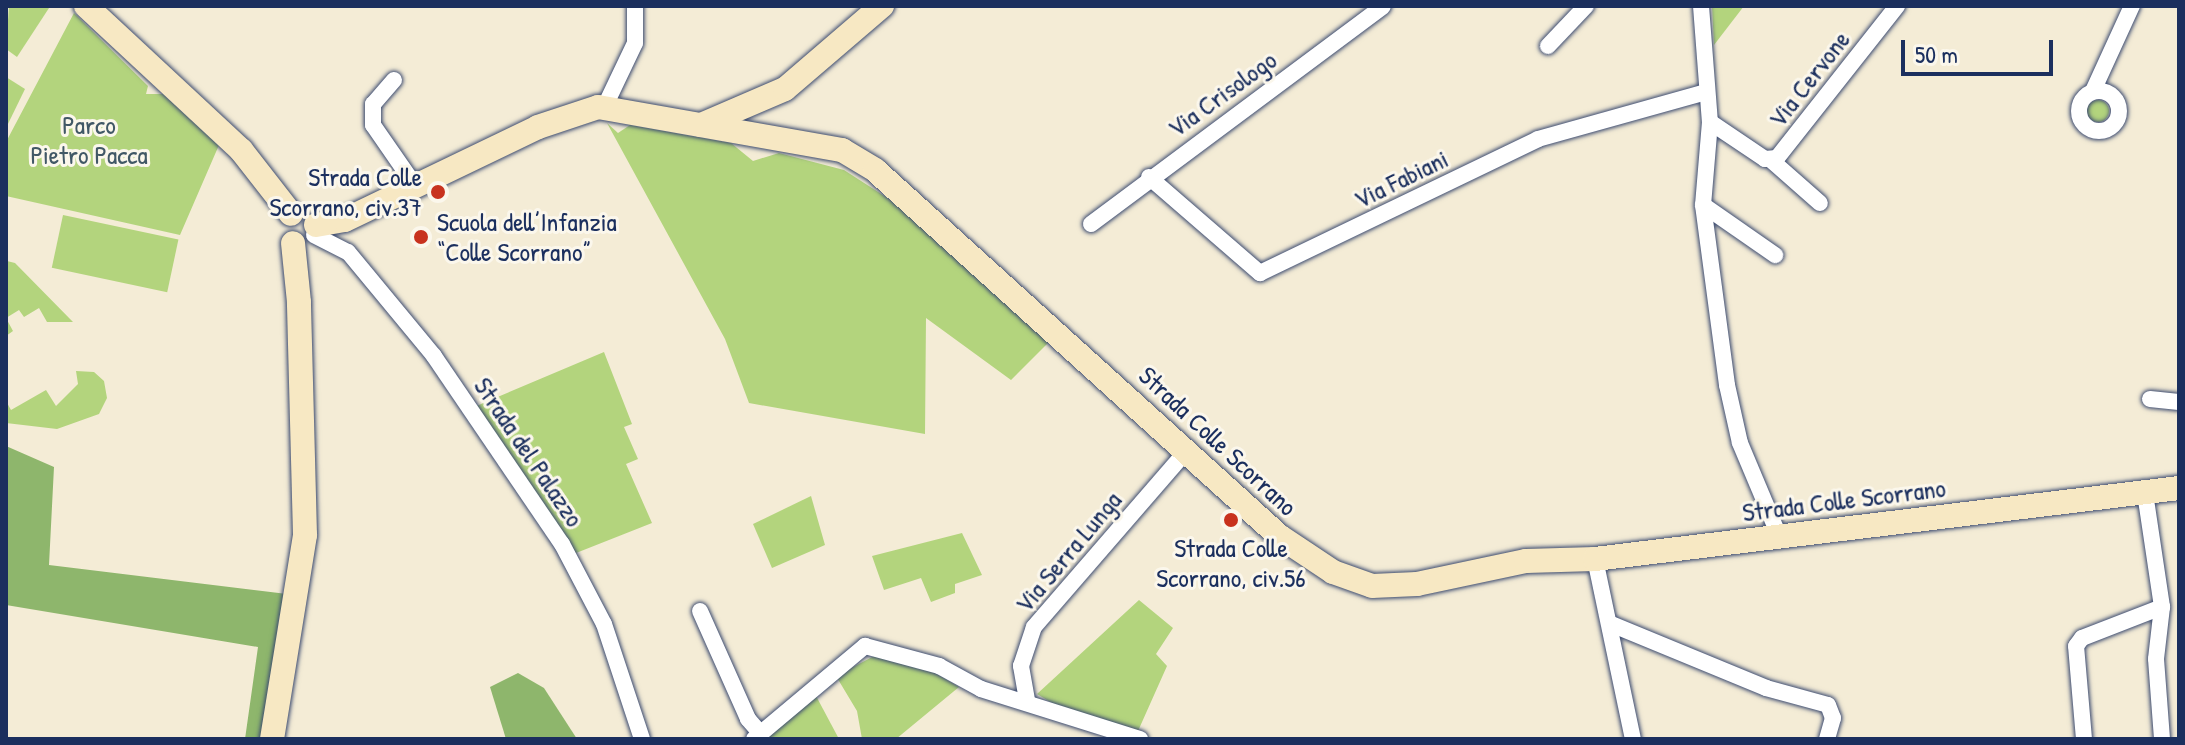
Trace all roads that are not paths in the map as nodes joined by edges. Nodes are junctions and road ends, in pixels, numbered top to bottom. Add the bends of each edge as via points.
1 (86, 6) edge
2 (635, 6) edge
3 (882, 6) edge
4 (1383, 6) edge
5 (1586, 6) edge
6 (1701, 6) edge
7 (1897, 6) edge
8 (2132, 6) edge
9 (1548, 46) dead end
10 (394, 80) dead end
11 (2093, 91) dead end
12 (1706, 92) junction
13 (605, 106) junction
14 (1710, 122) junction
15 (701, 125) junction
16 (1771, 160) junction
17 (1149, 177) junction
18 (416, 187) junction
19 (1820, 203) dead end
20 (1703, 205) junction
21 (1091, 224) dead end
22 (307, 236) junction
23 (1775, 255) dead end
24 (2150, 399) dead end
25 (2179, 402) edge
26 (1188, 449) junction
27 (2179, 488) edge
28 (2145, 493) junction
29 (1779, 536) junction
30 (1595, 559) junction
31 (2162, 607) junction
32 (700, 611) dead end
33 (1611, 624) junction
34 (1027, 700) junction
35 (757, 736) edge
36 (272, 739) edge
37 (642, 739) edge
38 (1140, 739) edge
39 (1633, 739) edge
40 (1827, 739) edge
41 (2084, 739) edge
42 (2162, 739) edge

1 - 22 street via 241,150 291,214 304,212
2 - 13 street via 635,43
3 - 15 street via 785,89
4 - 17 street, Via Crisologo
5 - 9 street
6 - 12 street
7 - 16 street, Via Cervone
8 - 11 street
10 - 18 street via 373,104 373,125
12 - 14 street
12 - 17 street, Via Fabiani via 1538,139 1260,273
13 - 15 street, Strada Colle Scorrano
13 - 18 street, Strada Colle Scorrano via 538,127
14 - 16 street, Via Cervone
14 - 20 street
15 - 26 street, Strada Colle Scorrano via 855,157
16 - 19 street
17 - 21 street, Via Crisologo
18 - 22 street, Strada Colle Scorrano
20 - 23 street
20 - 29 street via 1740,443
22 - 36 street via 297,272 305,535
22 - 37 street, Strada del Palazzo via 348,252 434,356 554,531 604,624
24 - 25 street
26 - 30 street, Strada Colle Scorrano via 1279,536 1351,580 1395,587 1526,561
26 - 34 street, Via Serra Lunga via 1034,627 1021,666
27 - 28 street, Strada Colle Scorrano
28 - 29 street, Strada Colle Scorrano
28 - 31 street
29 - 30 street, Strada Colle Scorrano
30 - 33 street
31 - 41 street via 2082,638 2076,646
31 - 42 street via 2156,659
32 - 35 street
33 - 39 street
33 - 40 street via 1766,688 1828,705 1833,718
34 - 35 street via 981,689 939,666 865,646
34 - 38 street

